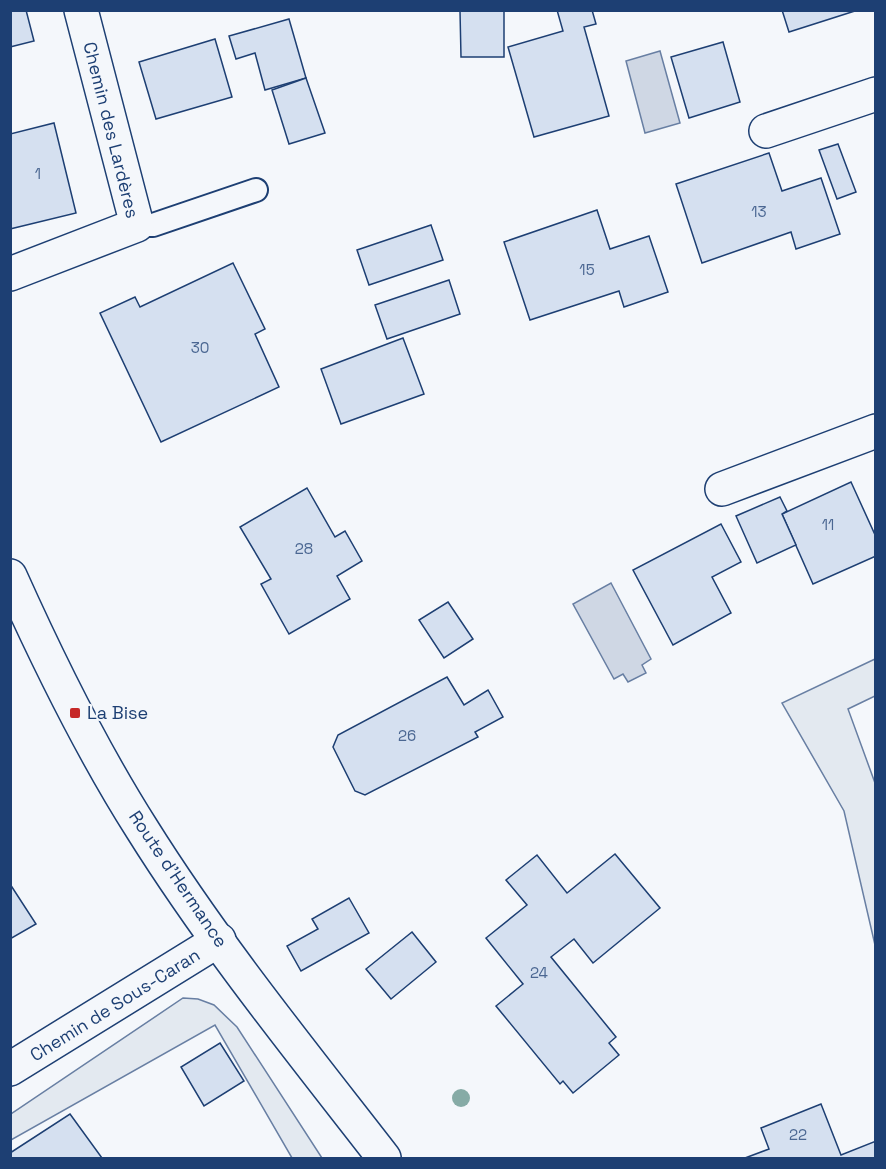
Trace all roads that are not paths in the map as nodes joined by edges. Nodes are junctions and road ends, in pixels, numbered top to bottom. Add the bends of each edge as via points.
1 (81, 10) edge
2 (876, 94) edge
3 (766, 132) dead end
4 (256, 190) dead end
5 (137, 225) junction
6 (10, 273) edge
7 (876, 431) edge
8 (722, 489) dead end
9 (10, 576) edge
10 (219, 940) junction
11 (10, 1069) edge
12 (384, 1158) edge

1 - 5 street, Chemin des Lardères
2 - 3 street
4 - 5 lane via 153,225
5 - 6 street, Chemin des Lardères
7 - 8 street
9 - 10 street, Route d'Hermance via 108,774
10 - 11 street, Chemin de Sous-Caran
10 - 12 street, Route d'Hermance

